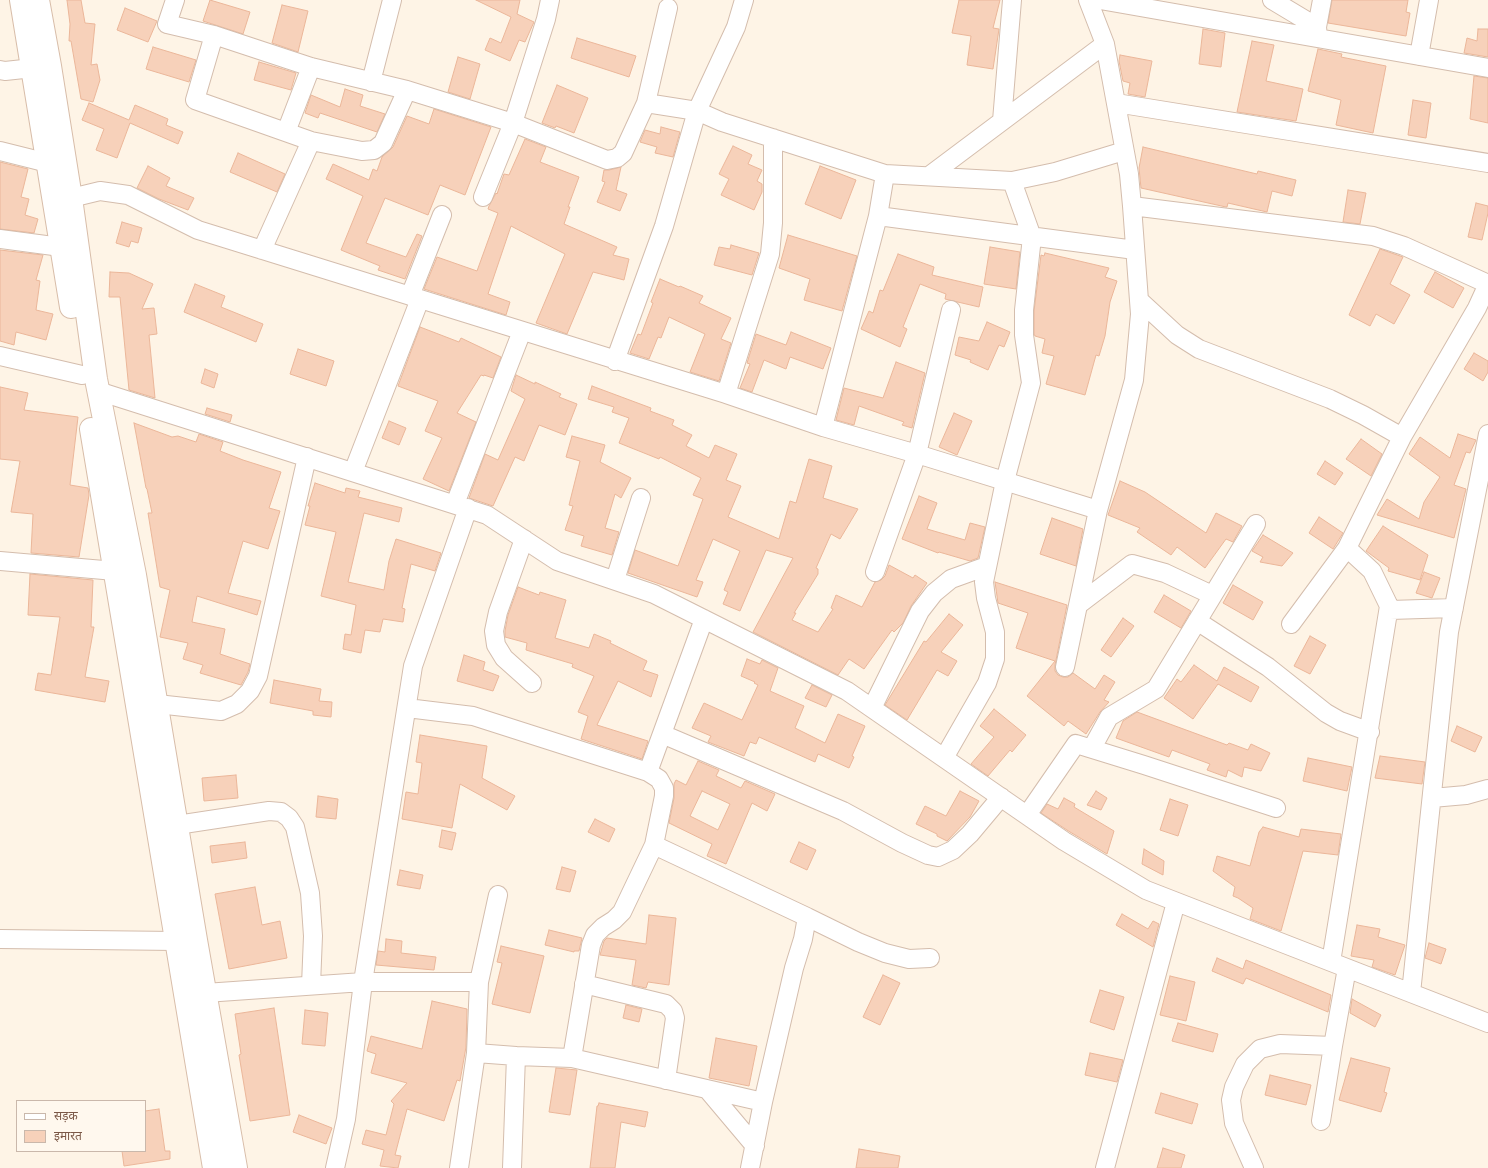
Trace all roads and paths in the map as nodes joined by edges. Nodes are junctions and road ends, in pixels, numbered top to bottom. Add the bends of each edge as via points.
1 (21, 0) edge
2 (38, 0) edge
3 (174, 0) edge
4 (392, 0) edge
5 (550, 0) edge
6 (744, 0) edge
7 (1012, 0) edge
8 (1088, 0) edge
9 (1100, 0) edge
10 (1272, 0) edge
11 (1322, 0) edge
12 (1429, 0) edge
13 (668, 8) dead end
14 (1317, 33) junction
15 (214, 35) junction
16 (1105, 44) junction
17 (1419, 56) junction
18 (311, 67) junction
19 (32, 68) junction
20 (1488, 68) edge
21 (0, 70) edge
22 (371, 82) junction
23 (408, 90) junction
24 (646, 103) junction
25 (1116, 103) junction
26 (697, 111) junction
27 (1002, 121) junction
28 (513, 123) junction
29 (286, 132) junction
30 (773, 138) junction
31 (310, 141) junction
32 (0, 151) edge
33 (1124, 151) junction
34 (48, 163) junction
35 (1488, 163) edge
36 (885, 174) junction
37 (929, 176) junction
38 (1012, 181) junction
39 (483, 197) dead end
40 (71, 198) junction
41 (1132, 206) junction
42 (442, 215) dead end
43 (878, 216) junction
44 (1032, 236) junction
45 (0, 239) edge
46 (61, 247) junction
47 (262, 250) junction
48 (1135, 250) junction
49 (1488, 284) edge
50 (415, 298) junction
51 (1139, 300) junction
52 (951, 310) dead end
53 (522, 331) junction
54 (0, 356) edge
55 (615, 361) junction
56 (82, 375) junction
57 (98, 391) junction
58 (726, 394) junction
59 (823, 427) junction
60 (1488, 434) edge
61 (1402, 437) junction
62 (917, 454) junction
63 (307, 457) junction
64 (353, 472) junction
65 (1005, 481) junction
66 (641, 498) dead end
67 (461, 506) junction
68 (1098, 510) junction
69 (1256, 524) dead end
70 (524, 539) junction
71 (1347, 548) junction
72 (0, 561) edge
73 (987, 566) junction
74 (114, 572) junction
75 (875, 572) dead end
76 (615, 580) junction
77 (1212, 595) junction
78 (1078, 605) junction
79 (1389, 606) junction
80 (1454, 608) junction
81 (704, 619) junction
82 (1197, 621) junction
83 (1291, 624) dead end
84 (1066, 667) dead end
85 (532, 683) dead end
86 (157, 704) junction
87 (406, 708) junction
88 (872, 708) junction
89 (1370, 732) junction
90 (662, 734) junction
91 (1092, 748) junction
92 (944, 758) junction
93 (648, 772) junction
94 (1488, 789) edge
95 (1001, 797) junction
96 (1432, 798) junction
97 (1276, 808) dead end
98 (1027, 815) junction
99 (177, 825) junction
100 (654, 844) junction
101 (498, 895) dead end
102 (1176, 902) junction
103 (807, 917) junction
104 (0, 939) edge
105 (176, 941) junction
106 (930, 958) dead end
107 (1339, 965) junction
108 (363, 982) junction
109 (479, 982) junction
110 (584, 984) junction
111 (311, 985) junction
112 (205, 993) junction
113 (1411, 993) junction
114 (1488, 1023) edge
115 (1332, 1046) junction
116 (476, 1053) junction
117 (516, 1056) junction
118 (572, 1058) junction
119 (666, 1080) junction
120 (707, 1089) junction
121 (763, 1102) junction
122 (1321, 1121) dead end
123 (755, 1146) junction
124 (214, 1168) edge
125 (236, 1168) edge
126 (335, 1168) edge
127 (459, 1168) edge
128 (512, 1168) edge
129 (750, 1168) edge
130 (1105, 1168) edge
131 (1254, 1168) edge

1 - 19 main road
2 - 40 main road
3 - 15 street via 167,24
4 - 22 street
5 - 28 street
6 - 26 street via 736,27
7 - 27 street
8 - 16 street
9 - 14 street
10 - 14 street
11 - 14 street
12 - 17 street
13 - 24 street
14 - 17 street
15 - 18 street
15 - 29 street via 195,100
16 - 25 street
16 - 27 street
17 - 20 street
18 - 22 street
18 - 29 street
19 - 21 street
19 - 34 main road
22 - 23 street
23 - 28 street
23 - 31 street via 383,143 374,150 362,151
24 - 26 street
24 - 28 street via 624,153 608,160
25 - 33 street
25 - 35 street
26 - 30 street
26 - 55 street via 664,226
27 - 37 street
28 - 39 street
29 - 31 street
30 - 36 street
30 - 58 street via 773,222 770,254
31 - 47 street
32 - 34 street
33 - 38 street via 1055,172
33 - 41 street
34 - 46 main road
36 - 37 street
36 - 43 street
37 - 38 street
38 - 44 street
40 - 47 street via 100,191 128,195 198,230
40 - 57 main road
41 - 48 street
41 - 49 street via 1373,236 1404,246
42 - 50 street
43 - 44 street
43 - 59 street
44 - 48 street
44 - 65 street via 1024,316 1031,383
45 - 46 street
46 - 56 main road
47 - 50 street
48 - 51 street
49 - 61 street via 1477,308
50 - 53 street
50 - 64 street
51 - 61 street via 1177,334 1199,349 1330,399
51 - 68 street via 1134,380
52 - 62 street
53 - 55 street
53 - 67 street
54 - 56 street
55 - 58 street
56 - 74 main road
57 - 63 street
57 - 86 main road via 135,575
58 - 59 street
59 - 62 street
60 - 80 street
61 - 71 street
62 - 65 street
62 - 75 street
63 - 64 street
63 - 86 street via 258,676 250,691 237,704 221,711
64 - 67 street
65 - 68 street
65 - 73 street
66 - 76 street
67 - 70 street via 487,515
67 - 87 street via 413,666
68 - 78 street
69 - 77 street
70 - 76 street via 557,561
70 - 85 street via 498,612 494,631 496,645 504,658
71 - 79 street via 1372,571
71 - 83 street
72 - 74 street
73 - 88 street via 951,579 934,593 920,611
73 - 92 street via 984,582 996,632 996,659 988,683
74 - 105 main road
76 - 81 street via 654,594
77 - 78 street via 1165,573 1132,564
77 - 82 street
78 - 84 street
79 - 80 street via 1390,610
79 - 89 street
80 - 96 street via 1449,632
81 - 88 street via 847,691
81 - 90 street
82 - 89 street via 1268,667 1326,713
82 - 91 street via 1156,689 1109,717
86 - 99 main road
87 - 93 street via 473,716
87 - 108 street
88 - 92 street
89 - 107 street
90 - 93 street
90 - 95 street via 843,811 902,843 938,857 953,850 970,834
91 - 97 street
91 - 98 street via 1076,744
92 - 95 street
93 - 100 street via 659,779 664,788
94 - 96 street via 1466,795
95 - 98 street
96 - 113 street
98 - 102 street via 1064,841 1146,890
99 - 111 street via 268,811 282,812 289,818 295,827 310,893 313,936
99 - 112 main road
100 - 103 street
100 - 110 street via 622,912 595,935
101 - 109 street
102 - 107 street
102 - 130 street
103 - 106 street via 885,953 909,960
103 - 121 street
104 - 105 street
105 - 124 main road
107 - 113 street
107 - 115 street
108 - 109 street
108 - 111 street
108 - 126 street via 346,1119
109 - 116 street
110 - 118 street
110 - 119 street via 666,1004 673,1011 675,1018
111 - 112 street
112 - 125 main road
113 - 114 street
115 - 122 street
115 - 131 street via 1280,1044 1260,1049 1245,1064 1231,1100 1234,1123
116 - 117 street
116 - 127 street
117 - 118 street
117 - 128 street
118 - 119 street
119 - 120 street
120 - 121 street
120 - 123 street
121 - 123 street
123 - 129 street

